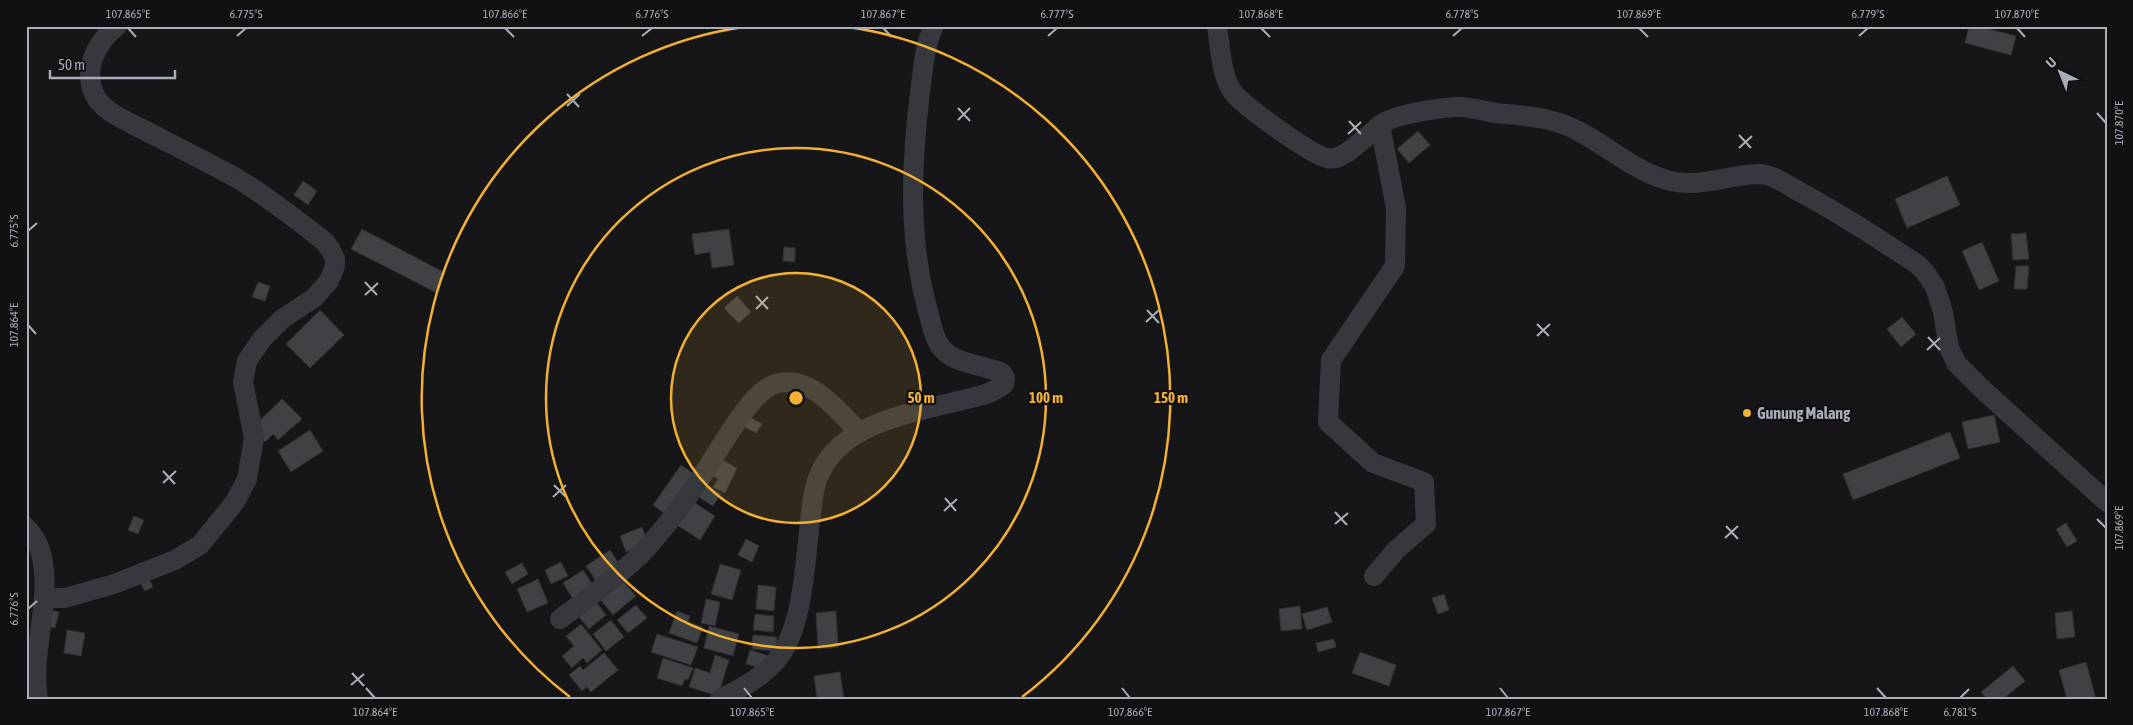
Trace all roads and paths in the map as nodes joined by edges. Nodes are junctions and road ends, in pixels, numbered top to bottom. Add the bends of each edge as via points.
1 (117, 26) edge
2 (934, 26) edge
3 (1217, 26) edge
4 (1380, 125) junction
5 (859, 432) junction
6 (2107, 502) edge
7 (26, 527) edge
8 (1374, 576) dead end
9 (44, 598) junction
10 (560, 619) dead end
11 (38, 699) edge
12 (720, 699) edge

1 - 9 street via 95,53 88,77 102,106 239,180 324,241 335,259 335,266 321,292 282,319 262,339 247,361 243,382 254,438 244,488 200,545 158,568 114,584 64,598
2 - 5 street via 922,78 913,178 913,220 920,284 934,333 945,352 1002,373 1004,384 980,396 907,414
3 - 4 street via 1225,72 1232,90 1255,113 1313,152 1329,159 1339,157
4 - 6 street via 1395,117 1459,107 1536,116 1580,132 1639,168 1668,180 1693,184 1759,174 1779,180 1847,217 1921,268 1935,287 1949,348 1957,364
4 - 8 street via 1396,208 1395,266 1331,360 1328,422 1373,463 1424,482 1426,524 1396,550
5 - 10 street via 816,391 791,381 776,383 737,421 689,496 640,554 610,582
5 - 12 street via 844,442 818,476 802,586 788,644 760,676
7 - 9 street via 41,552
9 - 11 street via 37,651

